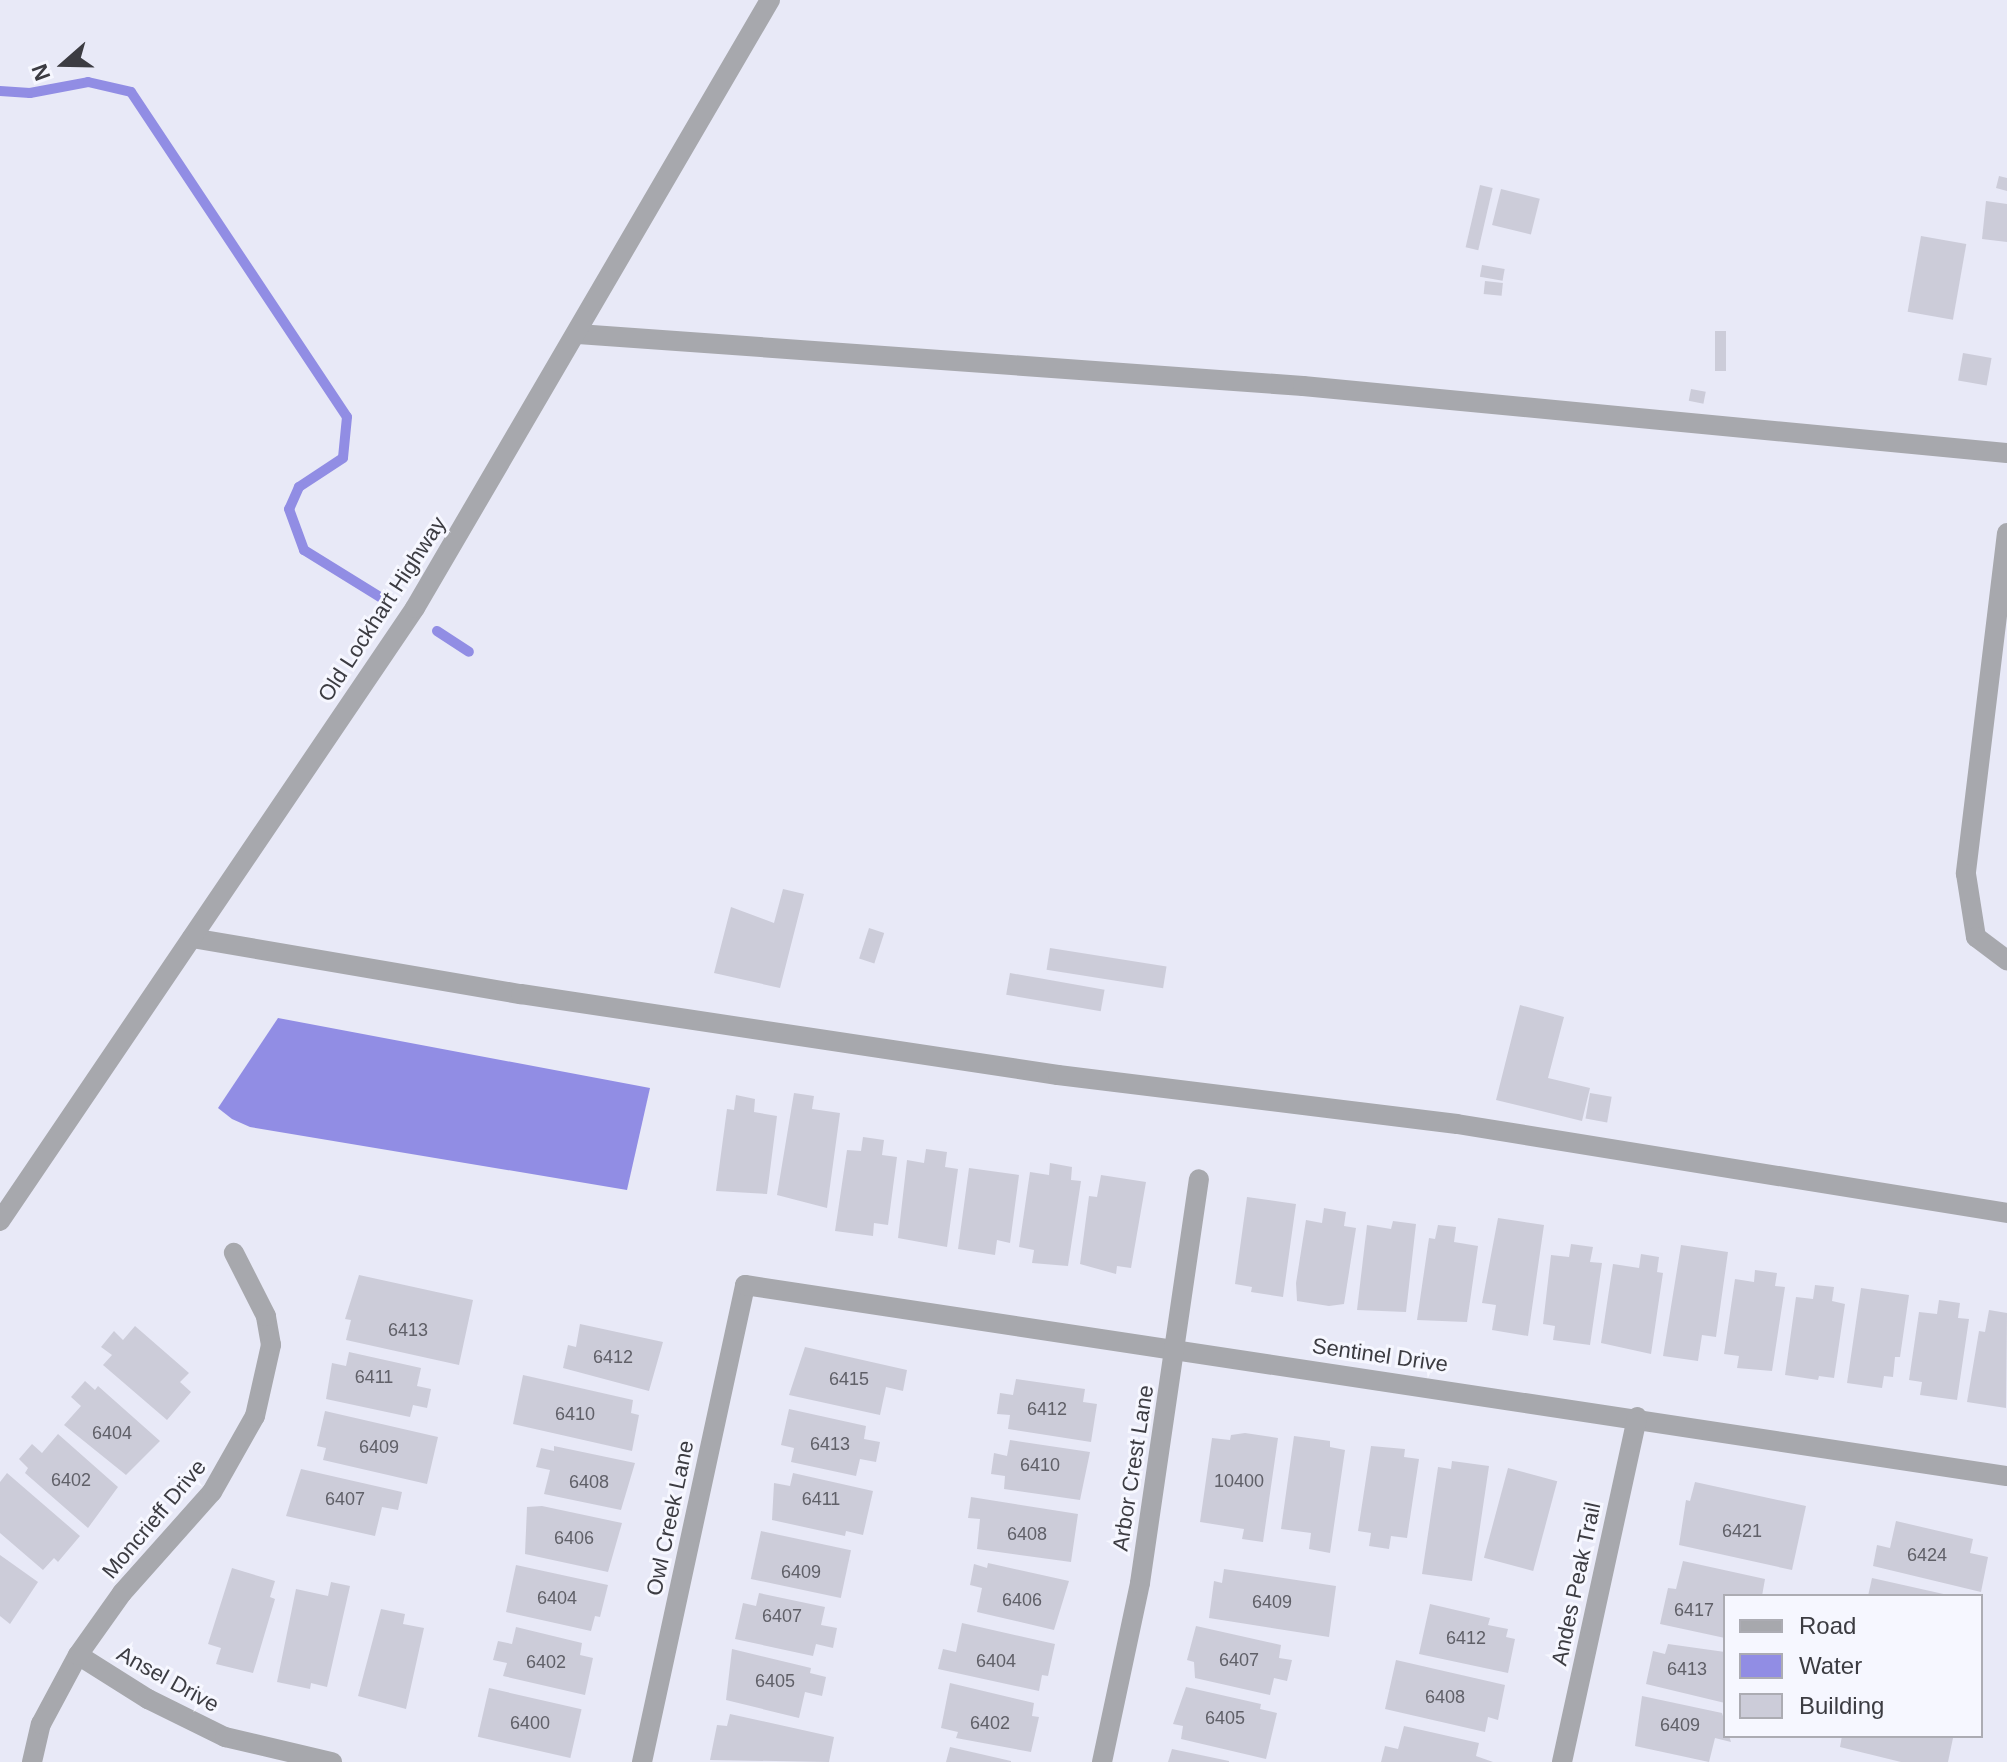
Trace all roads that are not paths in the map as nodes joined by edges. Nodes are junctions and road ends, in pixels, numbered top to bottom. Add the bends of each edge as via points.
1 (770, 0) edge
2 (578, 334) junction
3 (2007, 453) edge
4 (2007, 533) edge
5 (192, 938) junction
6 (2007, 960) edge
7 (1199, 1179) dead end
8 (2007, 1213) edge
9 (0, 1221) edge
10 (234, 1253) dead end
11 (745, 1285) joint
12 (1175, 1350) junction
13 (1637, 1417) junction
14 (2007, 1476) edge
15 (78, 1655) junction
16 (32, 1762) edge
17 (332, 1762) edge
18 (642, 1762) edge
19 (1102, 1762) edge
20 (1562, 1762) edge

1 - 2 street, Old Lockhart Highway
2 - 3 street via 1318,388
2 - 5 street, Old Lockhart Highway via 415,608
4 - 6 street via 1966,874 1976,937
5 - 8 street via 600,1006 1058,1075 1457,1124
5 - 9 street, Old Lockhart Highway
7 - 12 street, Arbor Crest Lane
10 - 15 street, Moncrieff Drive via 266,1316 271,1345 255,1416 212,1492 122,1593
11 - 12 street, Sentinel Drive
11 - 18 street, Owl Creek Lane
12 - 13 street, Sentinel Drive
12 - 19 street, Arbor Crest Lane via 1140,1583
13 - 14 street, Sentinel Drive
13 - 20 street, Andes Peak Trail
15 - 16 street, Moncrieff Drive via 41,1724
15 - 17 street, Ansel Drive via 148,1699 225,1737

